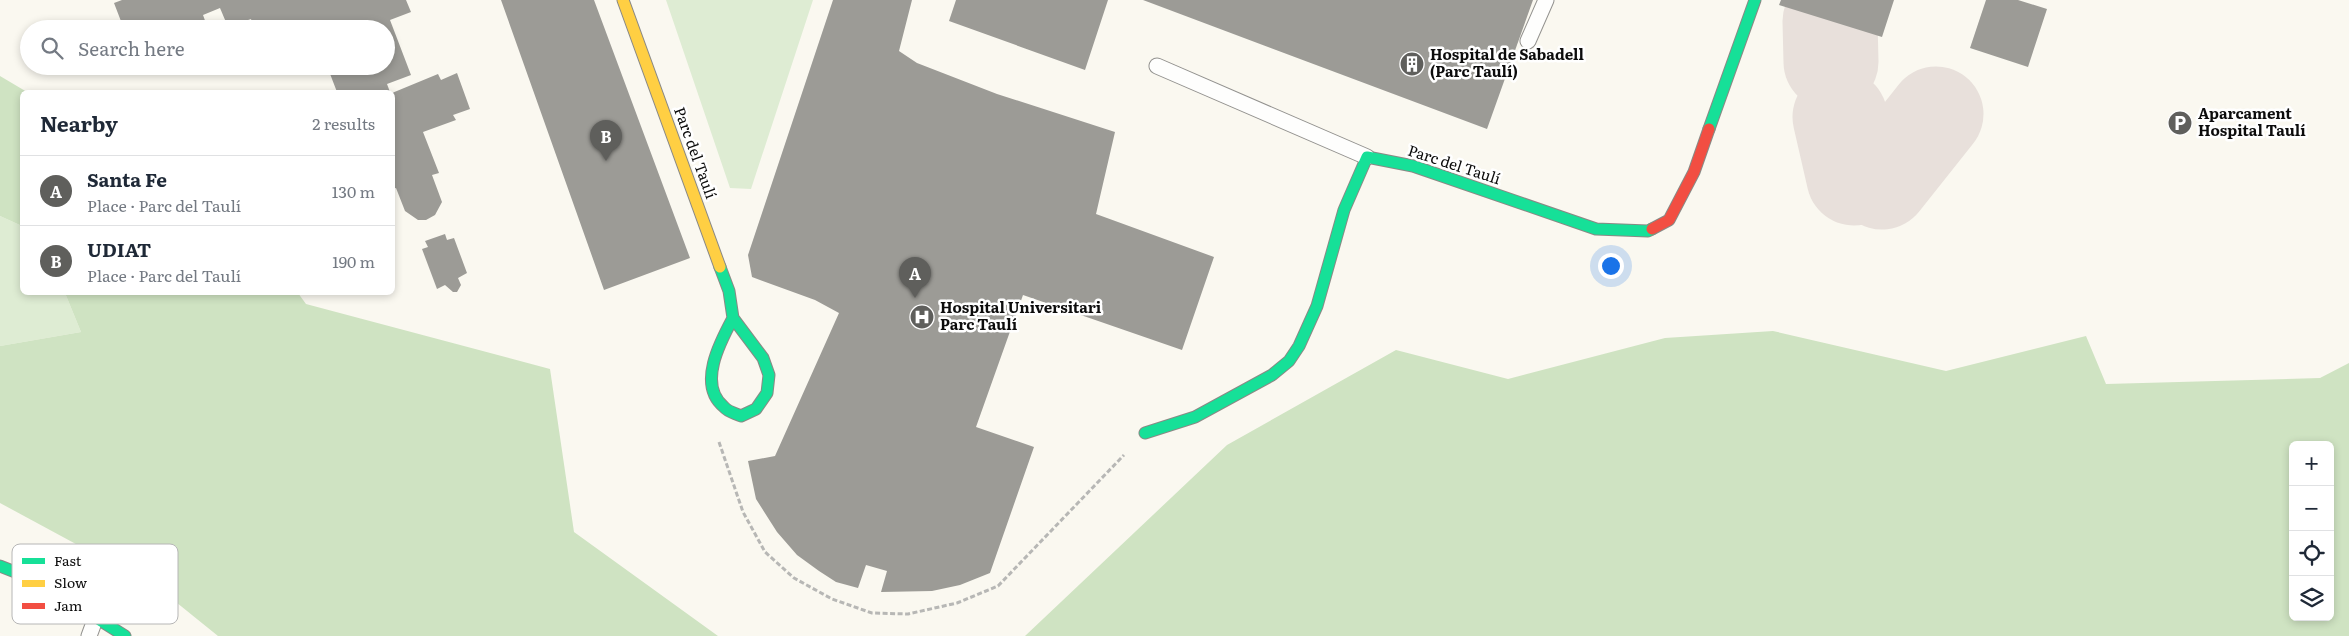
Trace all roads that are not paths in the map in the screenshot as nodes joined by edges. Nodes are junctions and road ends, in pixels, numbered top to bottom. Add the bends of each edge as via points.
1 (623, 0) edge
2 (1546, 0) edge
3 (1756, 0) edge
4 (1528, 41) dead end
5 (1157, 66) dead end
6 (1367, 157) junction
7 (733, 318) junction
8 (1146, 433) road end
9 (0, 566) edge
10 (12, 571) edge
11 (93, 624) edge
12 (108, 624) edge
13 (89, 636) edge
14 (125, 636) edge

1 - 7 street, Parc del Taulí via 729,291
2 - 4 lane
3 - 6 street, Parc del Taulí via 1694,172 1669,220 1648,231 1596,229 1413,166
5 - 6 lane
6 - 8 street via 1344,210 1317,306 1289,361 1272,375 1195,417
7 - 7 street, Parc del Taulí via 718,346 711,382 716,399 723,407 741,416 756,409 767,393 769,375 763,358
9 - 10 street
11 - 13 lane
12 - 14 street

